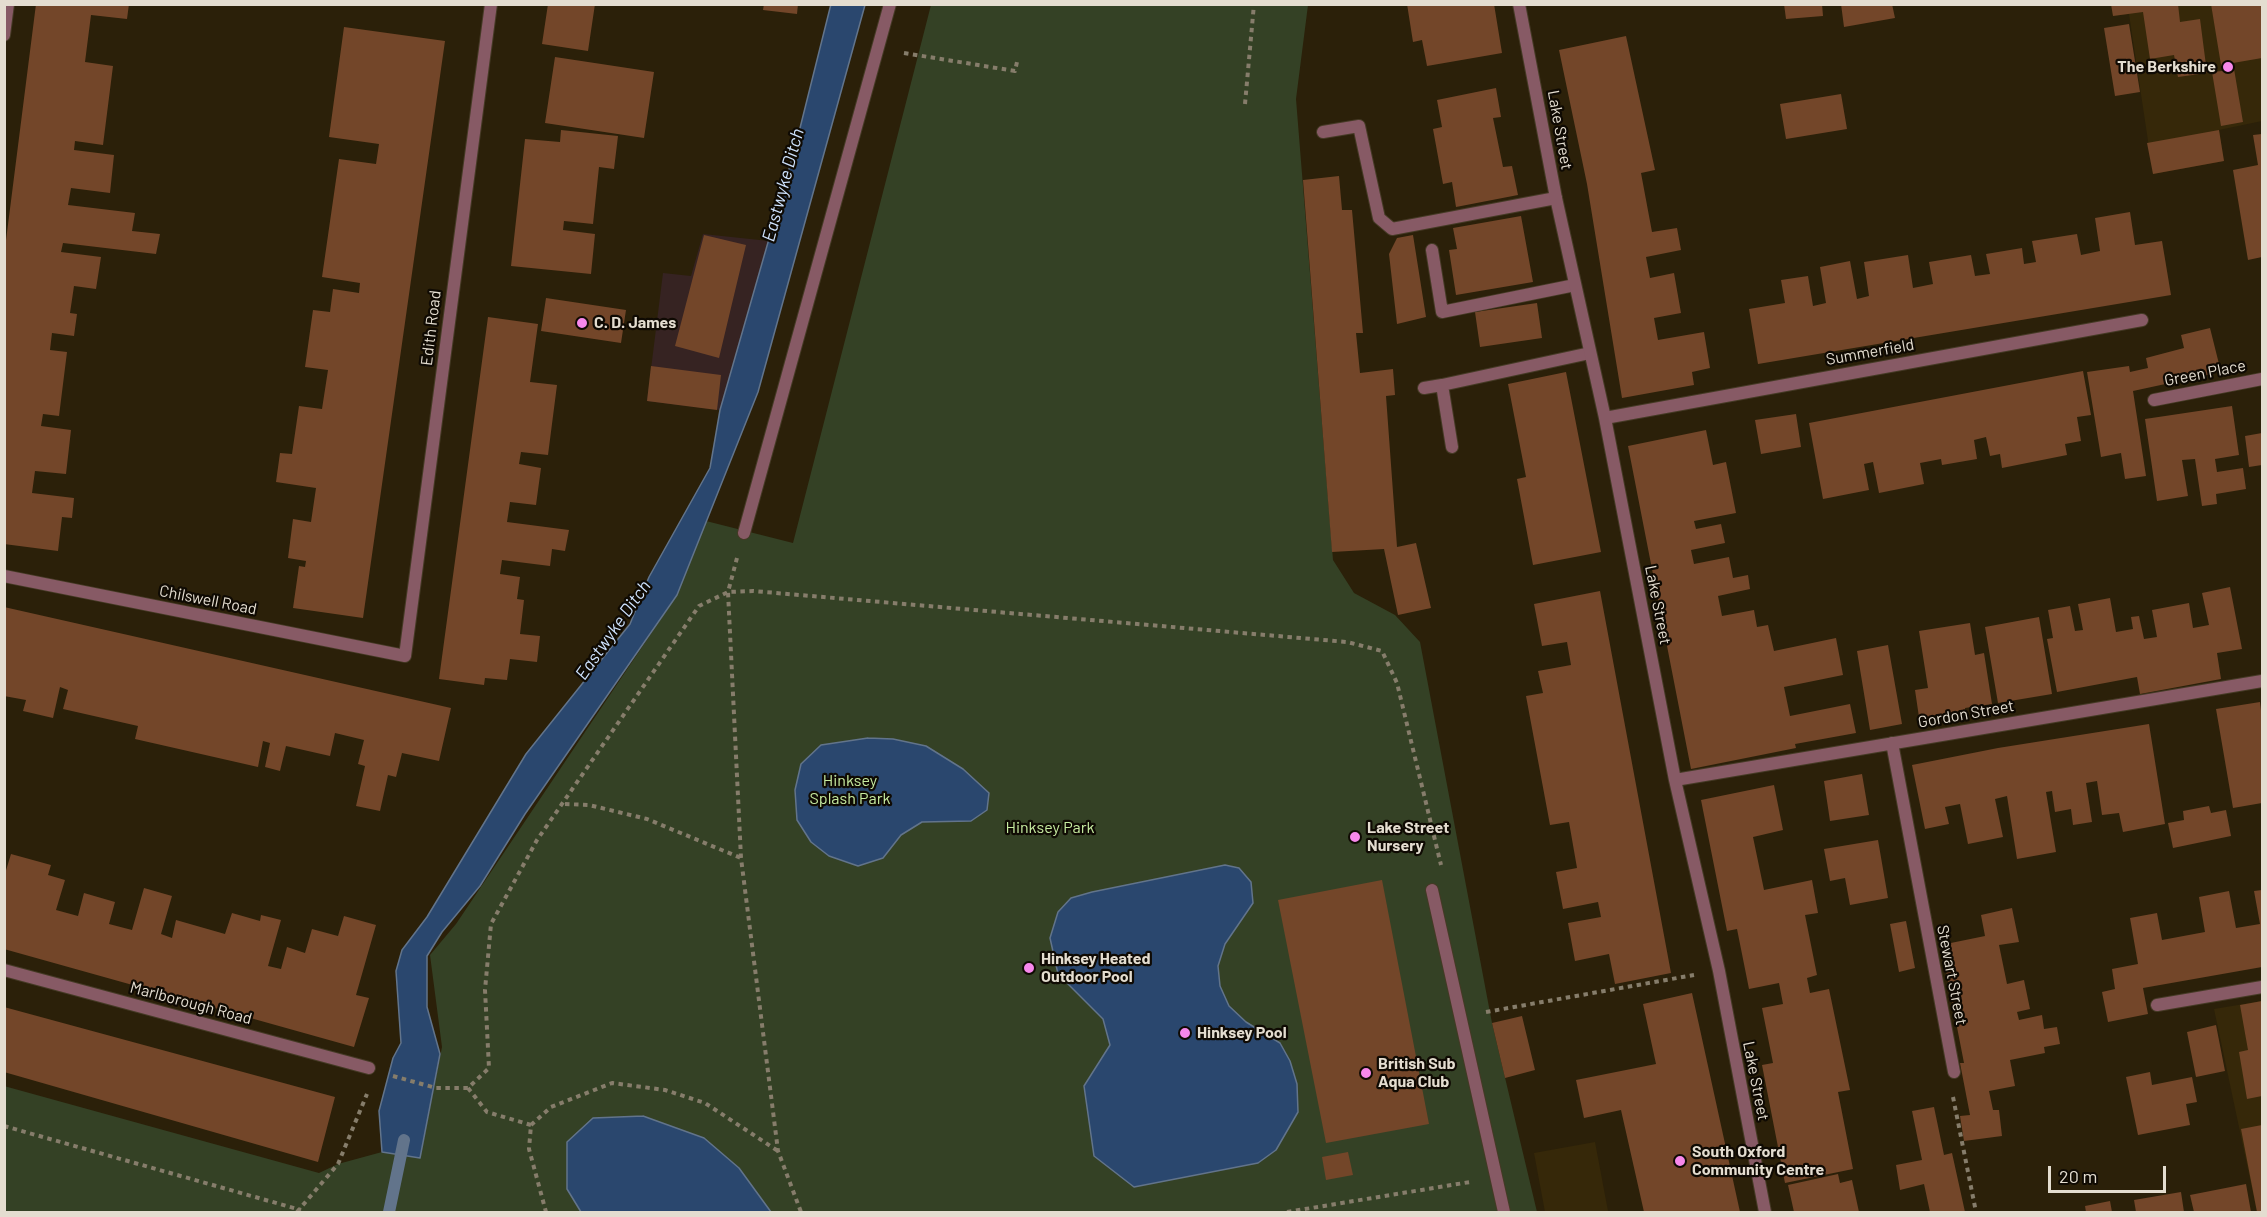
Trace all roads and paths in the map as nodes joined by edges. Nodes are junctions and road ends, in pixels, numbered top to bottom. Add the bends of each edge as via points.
1 (8, 4) edge
2 (491, 4) edge
3 (891, 4) edge
4 (1254, 4) edge
5 (1520, 4) edge
6 (4, 34) edge
7 (876, 49) junction
8 (1017, 62) dead end
9 (1245, 104) dead end
10 (1323, 132) dead end
11 (1556, 198) junction
12 (1432, 250) dead end
13 (1575, 285) junction
14 (2142, 320) dead end
15 (1590, 353) junction
16 (2262, 379) edge
17 (1442, 385) junction
18 (1424, 388) dead end
19 (2154, 400) dead end
20 (1605, 418) junction
21 (1452, 447) dead end
22 (744, 533) joint
23 (4, 576) edge
24 (728, 592) junction
25 (405, 656) joint
26 (2262, 681) edge
27 (1892, 743) junction
28 (1675, 780) junction
29 (564, 804) junction
30 (741, 858) junction
31 (1443, 875) dead end
32 (1432, 890) dead end
33 (4, 970) edge
34 (1719, 971) junction
35 (2262, 987) edge
36 (2157, 1005) dead end
37 (1475, 1014) dead end
38 (369, 1068) dead end
39 (1954, 1072) joint
40 (386, 1074) dead end
41 (468, 1088) junction
42 (368, 1091) dead end
43 (531, 1125) junction
44 (4, 1126) edge
45 (778, 1151) junction
46 (1496, 1178) junction
47 (1315, 1207) junction
48 (299, 1211) edge
49 (546, 1212) edge
50 (801, 1212) edge
51 (1287, 1212) edge
52 (1317, 1212) edge
53 (1504, 1212) edge
54 (1765, 1212) edge
55 (1976, 1212) edge

1 - 6 street
2 - 25 street, Edith Road
3 - 7 street
4 - 9 path
5 - 11 street, Lake Street
7 - 8 path via 1015,71
7 - 22 street
10 - 11 street via 1359,126 1379,218 1392,229
11 - 13 street, Lake Street
12 - 13 street via 1442,312
13 - 15 street, Lake Street
14 - 20 street, Summerfield
15 - 17 street
15 - 20 street, Lake Street
16 - 19 street, Green Place
17 - 18 street
17 - 21 street
20 - 28 street, Lake Street
22 - 24 path
23 - 25 street, Chilswell Road
24 - 29 path via 699,606
24 - 30 path
24 - 31 path via 753,591 1347,642 1382,651 1397,684
26 - 27 street, Gordon Street
27 - 28 street, Gordon Street
27 - 39 street, Stewart Street
28 - 34 street, Lake Street
29 - 30 path via 589,805 647,819
29 - 41 path via 537,840 491,924 485,990 489,1068
30 - 45 path
32 - 46 street
33 - 38 street, Marlborough Road
34 - 37 path
34 - 54 street, Lake Street
35 - 36 street
39 - 55 path via 1952,1089
40 - 41 path via 436,1088
41 - 43 path via 487,1112
42 - 48 path via 338,1164
43 - 45 path via 551,1107 612,1083 665,1090 705,1103
43 - 49 path via 529,1149
44 - 48 path
45 - 50 path
46 - 47 path
46 - 53 street
47 - 51 path
47 - 52 path

